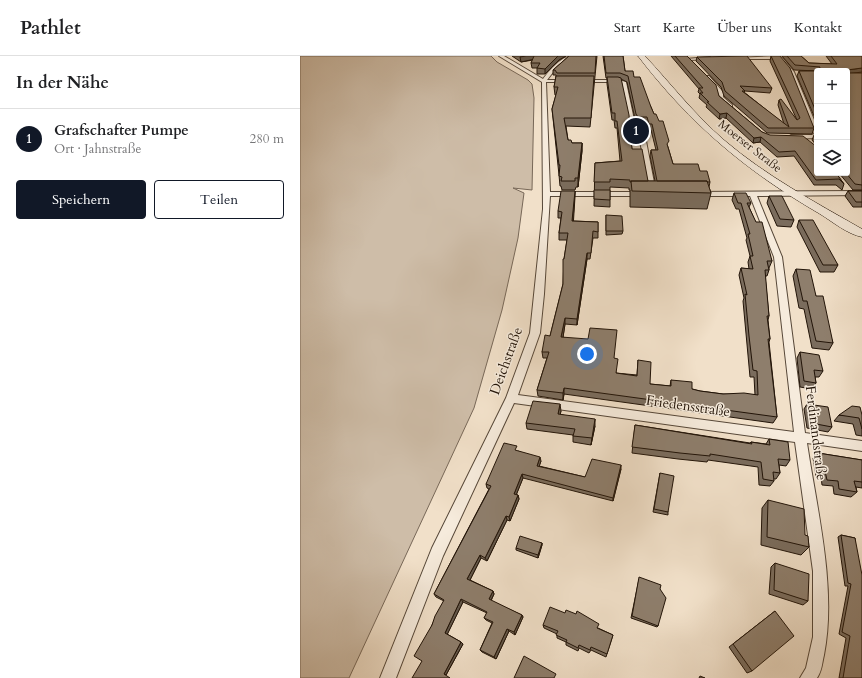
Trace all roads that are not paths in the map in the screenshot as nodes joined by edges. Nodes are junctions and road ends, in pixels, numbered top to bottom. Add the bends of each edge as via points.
1 (501, 56) edge
2 (571, 56) edge
3 (641, 56) edge
4 (687, 57) edge
5 (780, 57) edge
6 (717, 58) edge
7 (732, 58) edge
8 (693, 64) edge
9 (792, 72) junction
10 (798, 73) edge
11 (703, 74) edge
12 (544, 81) junction
13 (737, 112) edge
14 (783, 137) edge
15 (842, 183) edge
16 (792, 193) junction
17 (850, 193) junction
18 (862, 193) edge
19 (547, 194) junction
20 (653, 194) junction
21 (661, 194) edge
22 (692, 194) edge
23 (753, 195) junction
24 (862, 234) edge
25 (511, 398) junction
26 (800, 436) junction
27 (862, 446) edge
28 (388, 678) edge
29 (808, 678) edge

1 - 12 street
2 - 12 street via 552,70
3 - 16 main road, Moerser Straße via 704,126 738,156
4 - 6 street
4 - 8 street
5 - 7 street
5 - 9 street
9 - 10 street
9 - 14 street via 817,134 806,140
11 - 13 street via 720,92 721,98
12 - 19 street, Deichstraße
12 - 20 street via 624,83 631,120 643,141
15 - 17 street
16 - 17 street
16 - 23 street
16 - 24 main road, Moerser Straße
17 - 18 street
19 - 20 street
19 - 25 street, Deichstraße via 535,333
20 - 21 street
22 - 23 street
23 - 26 street, Ferdinandstraße via 778,257
25 - 26 street, Friedensstraße
25 - 28 street, Deichstraße via 437,553
26 - 27 street, Friedensstraße
26 - 29 street, Ferdinandstraße via 820,572 821,596 820,638 813,671

